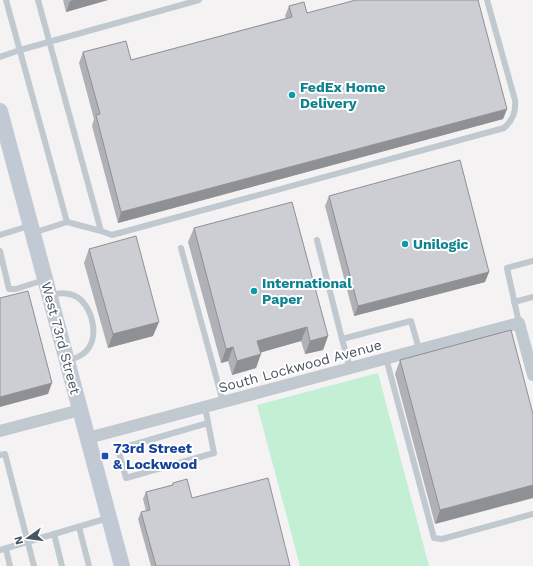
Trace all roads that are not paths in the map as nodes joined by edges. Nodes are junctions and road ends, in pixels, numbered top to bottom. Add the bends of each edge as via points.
1 (6, 0) edge
2 (38, 0) edge
3 (199, 0) edge
4 (487, 0) edge
5 (49, 42) junction
6 (20, 50) junction
7 (0, 58) edge
8 (0, 111) edge
9 (67, 222) junction
10 (32, 229) junction
11 (100, 231) junction
12 (0, 235) edge
13 (317, 240) dead end
14 (181, 248) dead end
15 (0, 251) edge
16 (533, 261) edge
17 (45, 279) junction
18 (50, 295) junction
19 (533, 297) edge
20 (514, 302) junction
21 (519, 323) junction
22 (342, 339) junction
23 (419, 350) junction
24 (386, 358) junction
25 (67, 361) junction
26 (350, 368) junction
27 (533, 375) edge
28 (223, 402) junction
29 (205, 407) junction
30 (80, 410) junction
31 (208, 423) junction
32 (0, 431) edge
33 (88, 438) junction
34 (0, 455) edge
35 (533, 514) edge
36 (109, 517) junction
37 (79, 526) junction
38 (54, 534) junction
39 (27, 542) junction
40 (3, 550) edge
41 (10, 566) edge
42 (34, 566) edge
43 (62, 566) edge
44 (90, 566) edge
45 (122, 566) edge

1 - 6 lane
2 - 5 lane
3 - 5 lane
4 - 11 lane via 515,100 515,113 504,128 112,235
5 - 6 lane
5 - 11 lane
6 - 7 lane
6 - 9 lane
8 - 10 street, West 73rd Street
9 - 10 lane
9 - 11 lane
10 - 12 lane
10 - 17 street, West 73rd Street
13 - 22 lane
14 - 28 lane
15 - 17 lane via 10,289
16 - 20 lane via 507,268
17 - 18 street, West 73rd Street
18 - 25 street, West 73rd Street
18 - 25 lane via 62,292 72,294 86,307 91,320 93,334 90,346 81,356
19 - 20 lane
20 - 21 lane
21 - 23 street, South Lockwood Avenue
21 - 27 street
22 - 23 lane via 411,321
22 - 26 lane
23 - 24 street, South Lockwood Avenue
24 - 26 street, South Lockwood Avenue
24 - 35 lane via 434,538 442,539
25 - 30 street, West 73rd Street
26 - 28 street, South Lockwood Avenue
28 - 29 street, South Lockwood Avenue
29 - 31 lane
29 - 33 street, South Lockwood Avenue
30 - 32 street
30 - 33 street, West 73rd Street
31 - 31 lane via 214,453 126,478 118,449
33 - 36 street, West 73rd Street
34 - 39 lane via 5,454
36 - 37 lane
36 - 45 street, West 73rd Street
37 - 38 lane
37 - 44 lane
38 - 39 lane
38 - 43 lane
39 - 40 lane
39 - 42 lane
40 - 41 lane

